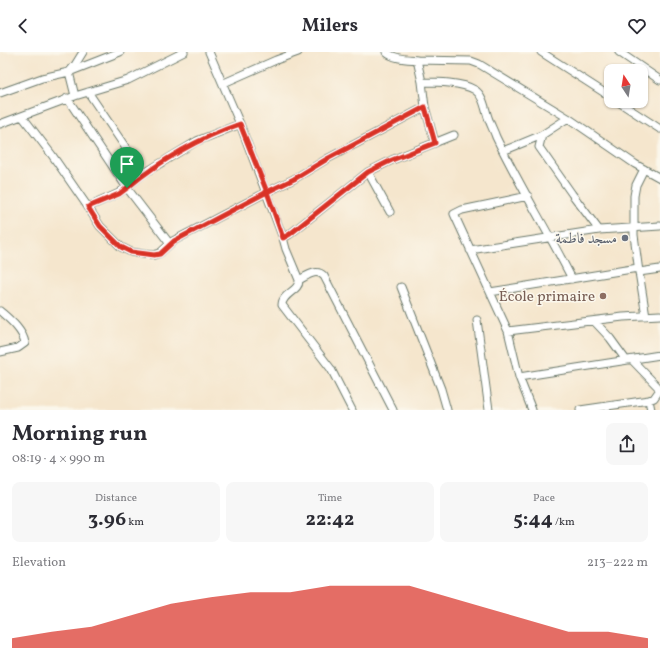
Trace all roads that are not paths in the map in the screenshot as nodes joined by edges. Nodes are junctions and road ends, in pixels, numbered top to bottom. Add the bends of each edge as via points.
1 (83, 52) edge
2 (120, 52) edge
3 (184, 52) edge
4 (209, 52) edge
5 (298, 52) edge
6 (386, 52) edge
7 (541, 52) edge
8 (618, 52) edge
9 (417, 60) junction
10 (68, 72) junction
11 (660, 80) edge
12 (422, 82) junction
13 (224, 83) junction
14 (88, 92) junction
15 (604, 92) edge
16 (0, 93) edge
17 (75, 96) junction
18 (67, 98) junction
19 (425, 107) junction
20 (628, 108) edge
21 (22, 116) junction
22 (568, 118) junction
23 (0, 124) edge
24 (240, 124) junction
25 (660, 129) edge
26 (454, 135) dead end
27 (542, 135) junction
28 (435, 143) junction
29 (503, 151) junction
30 (644, 169) junction
31 (368, 172) junction
32 (143, 174) junction
33 (660, 178) edge
34 (127, 188) junction
35 (267, 192) junction
36 (528, 196) junction
37 (88, 207) junction
38 (390, 212) dead end
39 (660, 226) edge
40 (635, 227) junction
41 (599, 230) junction
42 (551, 237) junction
43 (283, 238) junction
44 (170, 244) junction
45 (470, 250) junction
46 (660, 269) edge
47 (638, 270) junction
48 (572, 279) junction
49 (299, 280) junction
50 (402, 287) dead end
51 (490, 292) junction
52 (0, 311) edge
53 (660, 315) edge
54 (646, 316) junction
55 (477, 320) dead end
56 (594, 321) junction
57 (508, 332) junction
58 (0, 352) edge
59 (660, 355) edge
60 (629, 360) junction
61 (519, 377) junction
62 (659, 395) edge
63 (649, 400) junction
64 (352, 410) edge
65 (393, 410) edge
66 (447, 410) edge
67 (488, 410) edge
68 (532, 410) edge
69 (580, 410) edge
70 (651, 410) edge

1 - 10 street
2 - 10 street
3 - 14 street via 128,80
4 - 13 street
5 - 13 street
6 - 9 street via 395,57
7 - 15 street
8 - 11 street
9 - 12 street
9 - 22 street via 471,61 479,64
10 - 16 street
10 - 17 street
12 - 19 street
12 - 29 street via 458,84 481,95
13 - 24 street
14 - 17 street
14 - 32 street
17 - 18 street
18 - 21 street
18 - 34 street
19 - 28 street
19 - 35 street
20 - 25 street
21 - 23 street
21 - 37 street
22 - 27 street
22 - 30 street
24 - 32 street via 197,141
24 - 35 street
26 - 28 street
27 - 29 street
27 - 41 street via 539,147
28 - 31 street
29 - 36 street
30 - 33 street
30 - 40 street via 636,184 634,196
31 - 38 street
31 - 43 street
32 - 34 street
34 - 37 street
34 - 44 street
35 - 43 street
35 - 44 street
36 - 42 street
36 - 45 street via 456,212 454,217
37 - 44 street via 113,240 131,252 160,254
39 - 40 street
40 - 41 street
40 - 47 street
41 - 42 street
42 - 45 street
42 - 48 street
43 - 49 street
45 - 51 street
46 - 47 street
47 - 48 street
47 - 54 street
48 - 51 street
49 - 64 street via 300,284 286,295 282,305 331,369
49 - 65 street via 317,272 324,276
50 - 66 street
51 - 57 street
52 - 58 street via 19,330 25,343 18,348
53 - 54 street
54 - 56 street
55 - 67 street
56 - 57 street
56 - 60 street
57 - 61 street
59 - 60 street
60 - 61 street
60 - 62 street via 658,387
61 - 68 street
62 - 63 street
63 - 69 street
63 - 70 street

